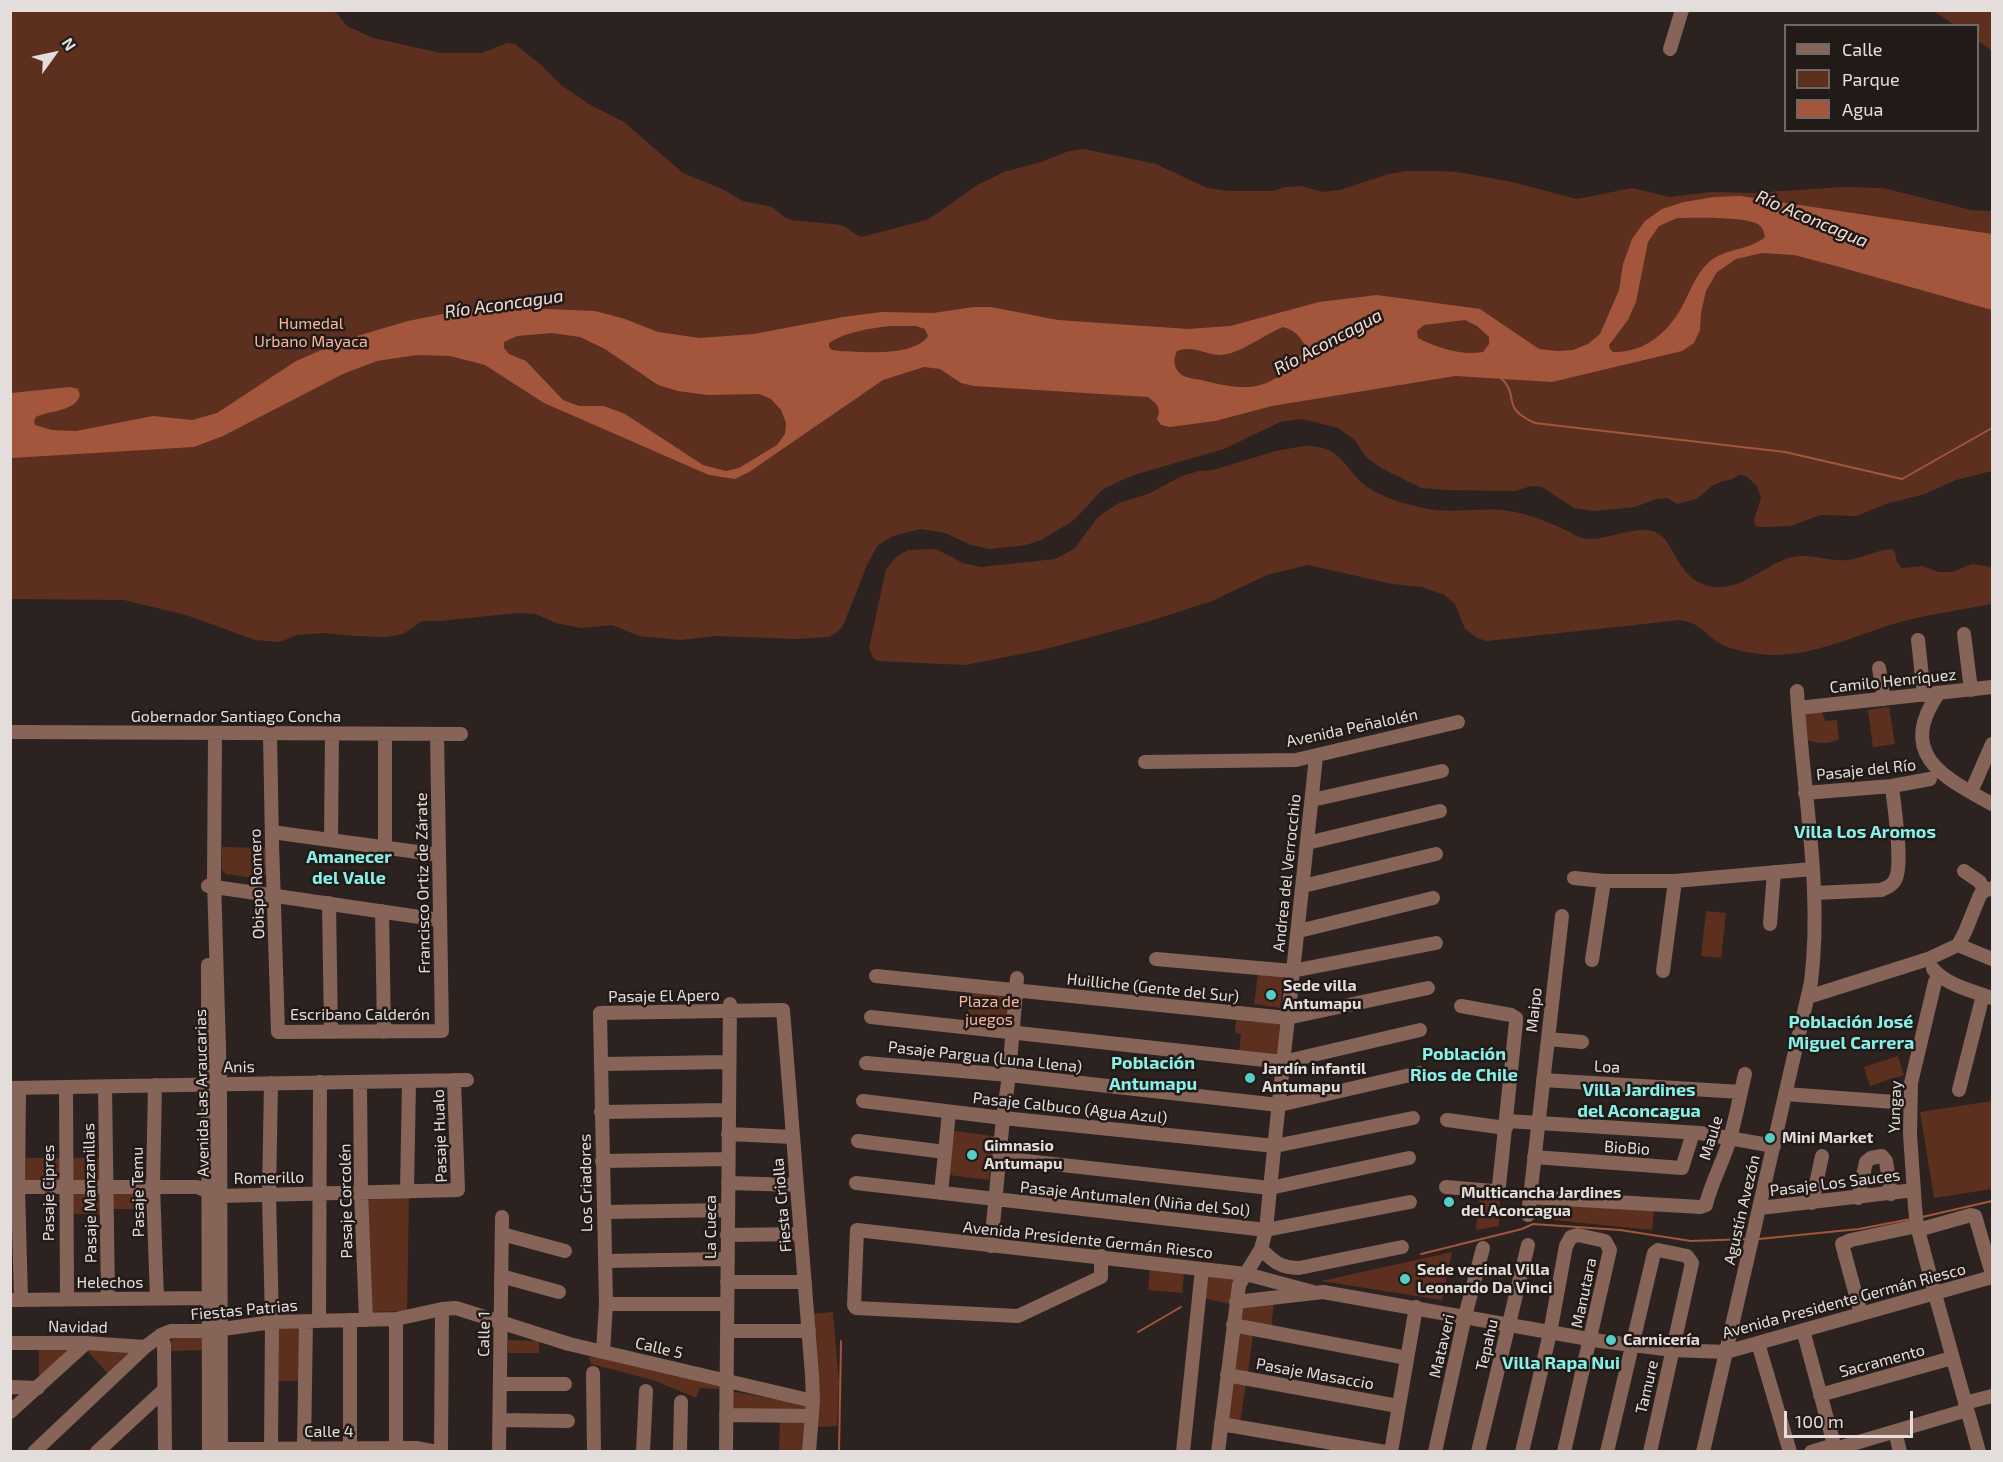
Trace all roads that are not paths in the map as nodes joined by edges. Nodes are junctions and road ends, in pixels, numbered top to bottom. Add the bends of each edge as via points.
1 (1682, 10) edge
2 (1670, 49) dead end
3 (1964, 634) dead end
4 (1918, 640) dead end
5 (1879, 668) dead end
6 (1992, 687) edge
7 (1971, 690) junction
8 (1797, 691) dead end
9 (1931, 695) junction
10 (1884, 699) junction
11 (1798, 708) junction
12 (1458, 722) dead end
13 (12, 732) edge
14 (210, 734) junction
15 (270, 734) junction
16 (332, 734) junction
17 (385, 734) junction
18 (437, 734) junction
19 (461, 734) dead end
20 (1992, 744) edge
21 (1316, 756) junction
22 (1145, 762) dead end
23 (1442, 771) dead end
24 (1930, 779) dead end
25 (1892, 786) junction
26 (1971, 792) junction
27 (1805, 793) junction
28 (1312, 800) junction
29 (1992, 804) edge
30 (1440, 812) dead end
31 (272, 832) junction
32 (331, 840) junction
33 (1307, 843) junction
34 (385, 848) junction
35 (1436, 854) dead end
36 (439, 855) junction
37 (1812, 869) junction
38 (1964, 871) dead end
39 (1774, 872) junction
40 (1574, 878) dead end
41 (1604, 881) junction
42 (1675, 881) junction
43 (211, 886) junction
44 (1303, 886) junction
45 (1988, 890) edge
46 (1814, 893) junction
47 (273, 894) junction
48 (1433, 898) dead end
49 (329, 903) junction
50 (382, 911) junction
51 (1562, 916) dead end
52 (440, 920) junction
53 (1770, 924) dead end
54 (1299, 931) junction
55 (1436, 943) dead end
56 (1958, 945) junction
57 (1156, 959) dead end
58 (1928, 959) junction
59 (1992, 959) edge
60 (1592, 960) dead end
61 (1293, 971) junction
62 (1663, 971) dead end
63 (876, 976) dead end
64 (1939, 976) junction
65 (1016, 985) junction
66 (1428, 988) dead end
67 (1808, 997) junction
68 (1988, 997) edge
69 (1461, 1006) dead end
70 (730, 1007) junction
71 (600, 1013) joint
72 (871, 1017) dead end
73 (1287, 1018) junction
74 (1420, 1030) dead end
75 (442, 1031) joint
76 (278, 1032) joint
77 (331, 1032) junction
78 (384, 1032) junction
79 (1013, 1033) junction
80 (1548, 1040) junction
81 (1582, 1042) dead end
82 (729, 1062) junction
83 (1283, 1062) junction
84 (866, 1063) dead end
85 (601, 1064) junction
86 (1419, 1073) dead end
87 (1745, 1074) dead end
88 (1009, 1075) junction
89 (461, 1080) joint
90 (1543, 1080) junction
91 (409, 1081) junction
92 (320, 1082) junction
93 (360, 1082) junction
94 (271, 1083) junction
95 (215, 1084) junction
96 (155, 1085) junction
97 (66, 1087) junction
98 (105, 1087) junction
99 (15, 1088) edge
100 (1959, 1090) dead end
101 (1741, 1092) junction
102 (1785, 1094) junction
103 (863, 1101) dead end
104 (1895, 1102) dead end
105 (1279, 1105) junction
106 (729, 1110) junction
107 (602, 1112) junction
108 (949, 1112) junction
109 (1003, 1118) junction
110 (1413, 1118) dead end
111 (1447, 1120) dead end
112 (1507, 1124) junction
113 (1538, 1124) junction
114 (1693, 1133) junction
115 (728, 1134) junction
116 (793, 1137) junction
117 (1730, 1138) junction
118 (858, 1141) dead end
119 (1275, 1146) junction
120 (1774, 1146) junction
121 (945, 1152) junction
122 (1822, 1156) dead end
123 (1534, 1157) junction
124 (999, 1158) junction
125 (1409, 1158) dead end
126 (728, 1159) junction
127 (602, 1161) junction
128 (728, 1183) junction
129 (856, 1183) dead end
130 (796, 1185) junction
131 (153, 1186) junction
132 (1446, 1186) dead end
133 (14, 1187) edge
134 (65, 1187) junction
135 (106, 1187) junction
136 (1270, 1188) junction
137 (458, 1190) joint
138 (1914, 1190) junction
139 (408, 1191) junction
140 (361, 1192) junction
141 (215, 1193) junction
142 (320, 1193) junction
143 (940, 1193) junction
144 (1891, 1194) junction
145 (269, 1195) junction
146 (1530, 1197) junction
147 (1858, 1198) junction
148 (995, 1200) junction
149 (1410, 1202) dead end
150 (1812, 1203) junction
151 (1760, 1208) junction
152 (728, 1210) junction
153 (604, 1212) junction
154 (1528, 1215) dead end
155 (502, 1218) dead end
156 (1918, 1228) junction
157 (1266, 1230) junction
158 (502, 1234) junction
159 (801, 1234) junction
160 (728, 1235) junction
161 (1528, 1245) dead end
162 (992, 1246) junction
163 (1402, 1247) dead end
164 (1261, 1248) junction
165 (1483, 1248) dead end
166 (565, 1251) dead end
167 (1101, 1257) junction
168 (727, 1259) junction
169 (604, 1261) junction
170 (1202, 1269) junction
171 (1246, 1274) junction
172 (501, 1276) junction
173 (1992, 1276) edge
174 (727, 1282) junction
175 (805, 1282) junction
176 (559, 1292) dead end
177 (1313, 1292) junction
178 (1935, 1294) junction
179 (209, 1298) junction
180 (67, 1299) junction
181 (108, 1299) junction
182 (157, 1299) junction
183 (16, 1300) edge
184 (1236, 1302) junction
185 (606, 1304) junction
186 (727, 1304) junction
187 (1416, 1307) junction
188 (442, 1309) junction
189 (1861, 1314) junction
190 (1465, 1316) junction
191 (396, 1319) junction
192 (350, 1320) junction
193 (366, 1320) junction
194 (312, 1321) junction
195 (501, 1321) junction
196 (273, 1322) junction
197 (1233, 1325) junction
198 (1509, 1326) junction
199 (215, 1330) junction
200 (1803, 1330) junction
201 (727, 1331) junction
202 (809, 1331) junction
203 (1550, 1333) junction
204 (161, 1335) junction
205 (1591, 1340) junction
206 (10, 1343) edge
207 (86, 1343) junction
208 (1758, 1343) junction
209 (1633, 1345) junction
210 (145, 1347) junction
211 (1673, 1350) junction
212 (603, 1352) junction
213 (1726, 1352) junction
214 (1407, 1358) junction
215 (1952, 1358) junction
216 (593, 1373) dead end
217 (1227, 1375) junction
218 (726, 1381) junction
219 (500, 1383) junction
220 (565, 1384) dead end
221 (10, 1387) edge
222 (38, 1388) junction
223 (164, 1389) junction
224 (646, 1391) dead end
225 (1820, 1395) junction
226 (1992, 1396) edge
227 (813, 1401) junction
228 (681, 1402) dead end
229 (1398, 1406) junction
230 (1966, 1407) junction
231 (10, 1412) edge
232 (726, 1415) junction
233 (812, 1416) junction
234 (500, 1420) junction
235 (568, 1421) dead end
236 (1221, 1424) junction
237 (1894, 1431) junction
238 (396, 1448) junction
239 (1835, 1448) edge
240 (163, 1449) edge
241 (304, 1449) junction
242 (350, 1449) junction
243 (273, 1450) edge
244 (217, 1451) edge
245 (34, 1452) edge
246 (97, 1452) edge
247 (439, 1452) edge
248 (499, 1452) edge
249 (594, 1452) edge
250 (643, 1452) edge
251 (680, 1452) edge
252 (726, 1452) edge
253 (809, 1452) edge
254 (1183, 1452) edge
255 (1218, 1452) edge
256 (1389, 1452) edge
257 (1435, 1452) edge
258 (1479, 1452) edge
259 (1522, 1452) edge
260 (1564, 1452) edge
261 (1607, 1452) edge
262 (1650, 1452) edge
263 (1703, 1452) edge
264 (1790, 1452) edge
265 (1811, 1452) edge
266 (1900, 1452) edge
267 (1978, 1452) edge

1 - 2 street
3 - 7 street
4 - 9 street
5 - 10 street
6 - 7 street, Camilo Henríquez
7 - 9 street, Camilo Henríquez
8 - 11 street, Agustín Avezón
9 - 10 street, Camilo Henríquez
9 - 26 street via 1922,732 1925,750 1934,767
10 - 11 street, Camilo Henríquez
11 - 27 street, Agustín Avezón
12 - 21 street, Avenida Peñalolén
13 - 14 street, Gobernador Santiago Concha
14 - 15 street, Gobernador Santiago Concha
14 - 43 street, Avenida Las Araucarias
15 - 16 street, Gobernador Santiago Concha
15 - 31 street, Obispo Romero
16 - 17 street, Gobernador Santiago Concha
16 - 32 street
17 - 18 street, Gobernador Santiago Concha
17 - 34 street
18 - 19 street, Gobernador Santiago Concha
18 - 36 street, Francisco Ortiz de Zárate
20 - 26 street
21 - 22 street, Avenida Peñalolén via 1296,760
21 - 28 street, Andrea del Verrocchio
23 - 28 street
24 - 25 street, Pasaje del Río
25 - 27 street, Pasaje del Río
25 - 46 street via 1898,862 1894,882 1881,890
26 - 29 street
27 - 37 street, Agustín Avezón
28 - 33 street, Andrea del Verrocchio
30 - 33 street
31 - 32 street
31 - 47 street, Obispo Romero
32 - 34 street
33 - 44 street, Andrea del Verrocchio
34 - 36 street
35 - 44 street
36 - 52 street, Francisco Ortiz de Zárate
37 - 39 street
37 - 46 street, Agustín Avezón
38 - 45 street
39 - 42 street
39 - 53 street
40 - 41 street
41 - 42 street
41 - 60 street
42 - 62 street
43 - 47 street
43 - 95 street, Avenida Las Araucarias
44 - 54 street, Andrea del Verrocchio
45 - 56 street via 1980,895
46 - 67 street, Agustín Avezón via 1816,944
47 - 49 street
47 - 76 street, Obispo Romero
48 - 54 street
49 - 50 street
49 - 77 street
50 - 52 street
50 - 78 street
51 - 80 street, Maipo
52 - 75 street, Francisco Ortiz de Zárate
54 - 61 street, Andrea del Verrocchio
55 - 61 street
56 - 58 street
56 - 59 street
57 - 61 street
58 - 64 street
58 - 67 street
61 - 73 street, Andrea del Verrocchio
63 - 65 street, Huilliche (Gente del Sur)
64 - 68 street
64 - 138 street, Yungay via 1911,1083
65 - 73 street, Huilliche (Gente del Sur)
65 - 79 street
66 - 73 street, Huilliche (Gente del Sur)
67 - 102 street, Agustín Avezón
68 - 100 street
69 - 112 street via 1516,1018
70 - 71 street, Pasaje El Apero
70 - 82 street, La Cueca
70 - 116 street, Fiesta Criolla via 783,1010
71 - 85 street, Los Criadores
72 - 79 street
73 - 83 street, Andrea del Verrocchio
74 - 83 street
75 - 78 street, Escribano Calderón
76 - 77 street, Escribano Calderón
77 - 78 street, Escribano Calderón
79 - 83 street
79 - 88 street
80 - 81 street
80 - 90 street, Maipo
82 - 85 street
82 - 106 street, La Cueca
83 - 105 street, Andrea del Verrocchio
84 - 88 street, Pasaje Pargua (Luna Llena)
85 - 107 street, Los Criadores
86 - 105 street, Pasaje Pargua (Luna Llena)
87 - 101 street, Maule
88 - 105 street, Pasaje Pargua (Luna Llena)
88 - 109 street
89 - 91 street, Anis
89 - 137 street, Pasaje Hualo
90 - 101 street, Loa
90 - 113 street, Maipo
91 - 93 street, Anis
91 - 139 street
92 - 93 street, Anis
92 - 94 street, Anis
92 - 142 street
93 - 140 street, Pasaje Corcolén
94 - 95 street, Anis
94 - 145 street
95 - 96 street, Anis
95 - 141 street, Avenida Las Araucarias
96 - 98 street, Anis
96 - 131 street, Pasaje Temu
97 - 98 street, Anis
97 - 99 street, Anis
97 - 134 street, Pasaje Cipres
98 - 135 street, Pasaje Manzanillas
99 - 133 street
101 - 117 street, Maule
102 - 104 street
102 - 120 street, Agustín Avezón
103 - 108 street, Pasaje Calbuco (Agua Azul)
105 - 119 street, Andrea del Verrocchio
106 - 107 street
106 - 115 street, La Cueca
107 - 127 street, Los Criadores
108 - 109 street, Pasaje Calbuco (Agua Azul)
108 - 121 street
109 - 119 street, Pasaje Calbuco (Agua Azul)
109 - 124 street
110 - 119 street, Pasaje Calbuco (Agua Azul)
111 - 112 street
112 - 113 street
112 - 132 street via 1498,1189
113 - 114 street
113 - 123 street, Maipo
114 - 117 street
114 - 123 street, BioBio via 1682,1168
115 - 116 street
115 - 126 street, La Cueca
116 - 130 street, Fiesta Criolla
117 - 120 street
117 - 146 street, Maule via 1706,1204 1700,1207
118 - 121 street
119 - 136 street, Andrea del Verrocchio
120 - 151 street, Agustín Avezón
121 - 143 street
122 - 150 street
123 - 146 street, Maipo
124 - 136 street
124 - 148 street
125 - 136 street
126 - 127 street
126 - 128 street, La Cueca
127 - 153 street, Los Criadores
128 - 130 street
128 - 152 street, La Cueca
129 - 143 street, Pasaje Antumalen (Niña del Sol)
130 - 159 street, Fiesta Criolla
131 - 135 street, Romerillo
131 - 141 street, Romerillo via 197,1187
131 - 182 street, Pasaje Temu
133 - 134 street, Romerillo
133 - 183 street
134 - 135 street, Romerillo
134 - 180 street, Pasaje Cipres
135 - 181 street, Pasaje Manzanillas
136 - 157 street, Andrea del Verrocchio
137 - 139 street, Romerillo
138 - 144 street, Pasaje Los Sauces
138 - 156 street, Yungay
139 - 140 street, Romerillo
140 - 142 street, Romerillo
140 - 193 street, Pasaje Corcolén
141 - 145 street, Romerillo
141 - 179 street, Avenida Las Araucarias
141 - 199 street, Avenida Las Araucarias
142 - 145 street, Romerillo
142 - 194 street
143 - 148 street, Pasaje Antumalen (Niña del Sol)
144 - 147 street, Pasaje Los Sauces
144 - 147 street via 1882,1156 1866,1162
145 - 196 street
146 - 154 street, Maipo
147 - 150 street, Pasaje Los Sauces
148 - 157 street, Pasaje Antumalen (Niña del Sol)
148 - 162 street
149 - 157 street, Pasaje Antumalen (Niña del Sol)
150 - 151 street, Pasaje Los Sauces
151 - 213 street, Agustín Avezón
152 - 153 street
152 - 160 street, La Cueca
153 - 169 street, Los Criadores
155 - 158 street, Calle 1
156 - 173 street via 1975,1216
156 - 178 street
156 - 189 street via 1842,1244
157 - 164 street, Andrea del Verrocchio
158 - 166 street
158 - 172 street, Calle 1
159 - 160 street
159 - 175 street, Fiesta Criolla
160 - 168 street, La Cueca
161 - 198 street, Tepahu
162 - 167 street, Avenida Presidente Germán Riesco
162 - 167 street, Avenida Presidente Germán Riesco via 857,1230 854,1305 1018,1316 1101,1277
163 - 164 street via 1299,1268 1276,1264
164 - 171 street, Andrea del Verrocchio
165 - 190 street, Mataveri
167 - 170 street, Avenida Presidente Germán Riesco
168 - 169 street
168 - 174 street, La Cueca
169 - 185 street, Los Criadores
170 - 171 street, Avenida Presidente Germán Riesco
170 - 254 street
171 - 177 street, Avenida Presidente Germán Riesco
171 - 184 street, Andrea del Verrocchio
172 - 176 street
172 - 195 street, Calle 1
173 - 178 street, Avenida Presidente Germán Riesco
174 - 175 street
174 - 186 street, La Cueca
175 - 202 street, Fiesta Criolla
177 - 184 street, Avenida Presidente Germán Riesco
177 - 187 street, Avenida Presidente Germán Riesco
178 - 189 street, Avenida Presidente Germán Riesco
178 - 215 street
179 - 182 street, Helechos
179 - 199 street, Avenida Las Araucarias
180 - 181 street, Helechos
180 - 183 street, Helechos
181 - 182 street, Helechos
184 - 197 street, Andrea del Verrocchio
185 - 186 street
185 - 212 street, Los Criadores
186 - 201 street, La Cueca
187 - 190 street, Avenida Presidente Germán Riesco
187 - 214 street
188 - 191 street, Fiestas Patrias
188 - 195 street, Fiestas Patrias via 456,1308
188 - 247 street
189 - 200 street, Avenida Presidente Germán Riesco
190 - 198 street, Avenida Presidente Germán Riesco
190 - 257 street, Mataveri
191 - 193 street, Fiestas Patrias
191 - 238 street
192 - 193 street, Fiestas Patrias
192 - 194 street, Fiestas Patrias
192 - 242 street
194 - 196 street, Fiestas Patrias
194 - 241 street
195 - 212 street, Calle 5
195 - 219 street, Calle 1
196 - 199 street, Fiestas Patrias
196 - 243 street
197 - 214 street
197 - 217 street, Andrea del Verrocchio
198 - 203 street, Avenida Presidente Germán Riesco
198 - 258 street, Tepahu
199 - 204 street, Fiestas Patrias via 171,1331
199 - 244 street, Avenida Las Araucarias
200 - 208 street, Avenida Presidente Germán Riesco
200 - 225 street
201 - 202 street
201 - 218 street, La Cueca
202 - 227 street, Fiesta Criolla
203 - 205 street, Avenida Presidente Germán Riesco
203 - 205 street, Manutara via 1566,1246 1571,1237 1578,1235 1605,1241 1610,1246
203 - 259 street
204 - 210 street, Fiestas Patrias
204 - 223 street
205 - 209 street, Avenida Presidente Germán Riesco
205 - 260 street, Manutara
206 - 207 street, Navidad
207 - 210 street, Navidad
207 - 222 street
208 - 213 street, Avenida Presidente Germán Riesco
208 - 264 street
209 - 211 street, Avenida Presidente Germán Riesco
209 - 211 street, Tamure via 1654,1253 1660,1250 1687,1256 1692,1267
209 - 261 street
210 - 245 street, Fiestas Patrias
211 - 213 street, Avenida Presidente Germán Riesco
211 - 262 street, Tamure
212 - 218 street, Calle 5
213 - 263 street, Agustín Avezón
214 - 229 street
215 - 225 street, Sacramento
215 - 230 street
216 - 249 street
217 - 229 street, Pasaje Masaccio
217 - 236 street, Andrea del Verrocchio
218 - 227 street, Calle 5
218 - 232 street, La Cueca
219 - 220 street
219 - 234 street, Calle 1
221 - 222 street
222 - 231 street
223 - 240 street
223 - 246 street
224 - 250 street
225 - 239 street
226 - 230 street
227 - 233 street, Fiesta Criolla
228 - 251 street
229 - 256 street
230 - 237 street
230 - 267 street
232 - 233 street
232 - 252 street, La Cueca
233 - 253 street, Fiesta Criolla
234 - 235 street
234 - 248 street, Calle 1
236 - 255 street, Andrea del Verrocchio
236 - 256 street
237 - 239 street
237 - 266 street
238 - 242 street, Calle 4
238 - 247 street, Calle 4
239 - 265 street
241 - 242 street, Calle 4
241 - 243 street, Calle 4
243 - 244 street, Calle 4

